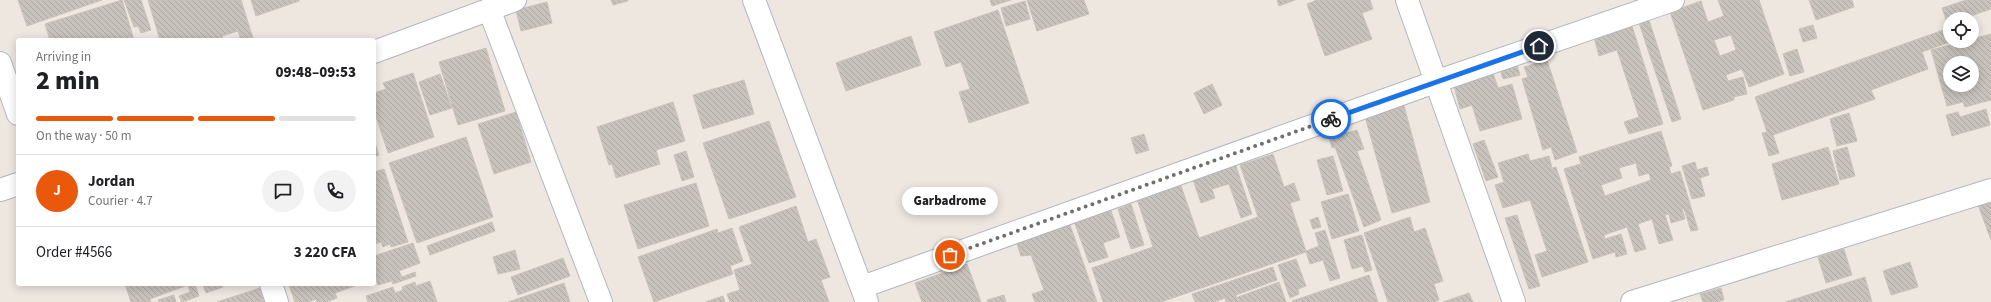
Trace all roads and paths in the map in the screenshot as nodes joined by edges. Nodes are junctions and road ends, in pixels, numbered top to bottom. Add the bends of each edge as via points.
1 (515, 0) edge
2 (754, 0) edge
3 (1407, 0) edge
4 (1672, 0) edge
5 (489, 9) junction
6 (376, 51) edge
7 (0, 64) edge
8 (1435, 82) junction
9 (16, 108) edge
10 (16, 185) edge
11 (0, 190) edge
12 (1991, 190) edge
13 (272, 286) edge
14 (864, 294) edge
15 (277, 302) edge
16 (601, 302) edge
17 (1514, 302) edge
18 (1632, 302) edge

1 - 5 street
2 - 14 street
3 - 8 street
4 - 8 street
5 - 6 street
5 - 16 street
7 - 9 street
8 - 14 street
8 - 17 street
10 - 11 street
12 - 18 street
13 - 15 street

